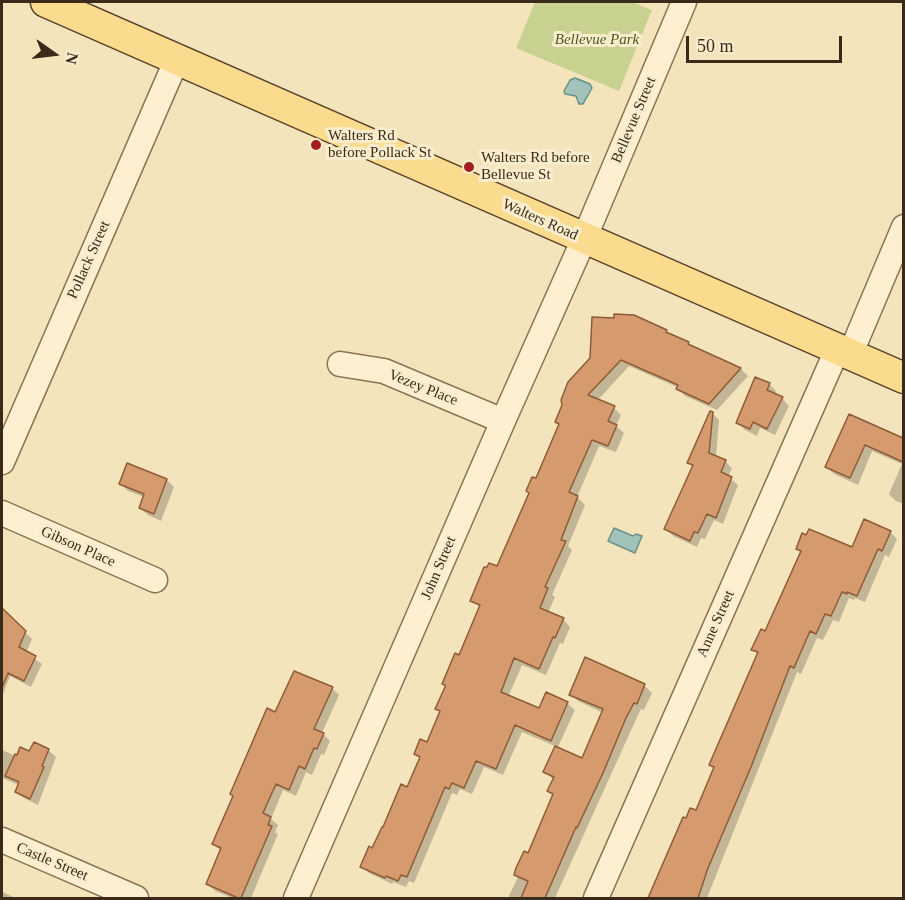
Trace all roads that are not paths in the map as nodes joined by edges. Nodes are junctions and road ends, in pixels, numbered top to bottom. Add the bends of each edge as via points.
1 (46, 2) edge
2 (684, 2) edge
3 (177, 59) junction
4 (903, 227) edge
5 (584, 239) junction
6 (844, 352) junction
7 (340, 364) dead end
8 (903, 378) edge
9 (503, 421) junction
10 (2, 462) edge
11 (2, 513) edge
12 (155, 580) dead end
13 (2, 840) edge
14 (136, 898) edge
15 (296, 898) edge
16 (596, 898) edge

1 - 3 main road, Walters Road
2 - 5 street, Bellevue Street
3 - 5 main road, Walters Road
3 - 10 street, Pollack Street
4 - 6 street
5 - 6 main road, Walters Road
5 - 9 street, John Street
6 - 8 main road, Walters Road
6 - 16 street, Anne Street
7 - 9 street, Vezey Place via 384,372
9 - 15 street, John Street
11 - 12 street, Gibson Place
13 - 14 street, Castle Street

